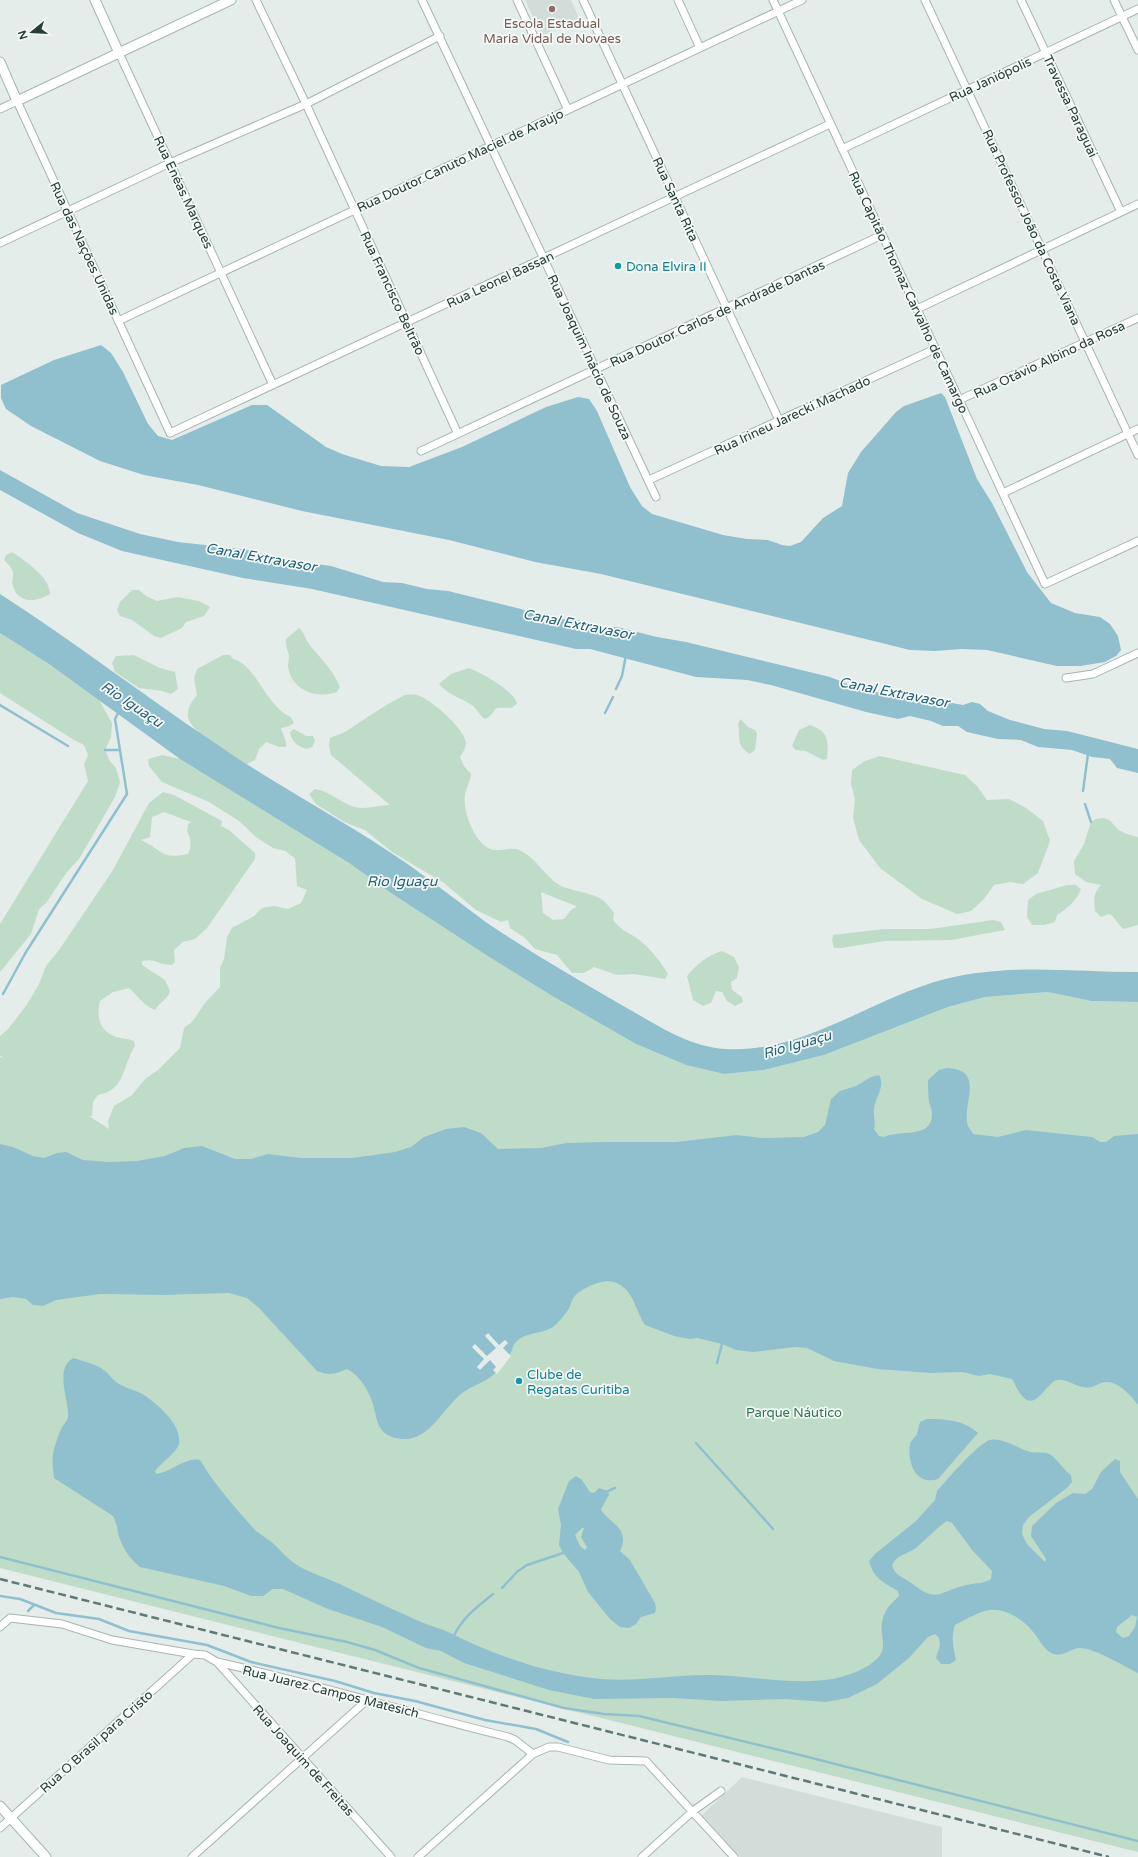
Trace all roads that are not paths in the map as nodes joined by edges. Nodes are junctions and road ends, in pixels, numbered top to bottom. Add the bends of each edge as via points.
1 (95, 0) edge
2 (231, 0) edge
3 (256, 0) edge
4 (422, 0) edge
5 (517, 0) edge
6 (583, 0) edge
7 (678, 0) edge
8 (772, 0) edge
9 (802, 0) edge
10 (925, 0) edge
11 (1021, 0) edge
12 (1114, 0) edge
13 (1138, 9) edge
14 (778, 11) junction
15 (1122, 17) junction
16 (440, 36) junction
17 (700, 48) junction
18 (1138, 50) edge
19 (119, 53) junction
20 (1046, 53) junction
21 (0, 63) edge
22 (622, 84) junction
23 (967, 90) junction
24 (18, 101) junction
25 (306, 104) junction
26 (0, 109) edge
27 (568, 110) junction
28 (830, 124) junction
29 (491, 146) junction
30 (842, 149) junction
31 (170, 163) junction
32 (675, 197) junction
33 (1138, 204) edge
34 (354, 210) junction
35 (68, 211) junction
36 (1121, 212) junction
37 (882, 235) junction
38 (0, 243) edge
39 (1042, 249) junction
40 (544, 258) junction
41 (221, 272) junction
42 (727, 308) junction
43 (917, 309) junction
44 (1138, 318) edge
45 (118, 321) junction
46 (406, 322) junction
47 (1085, 342) junction
48 (935, 349) junction
49 (596, 369) junction
50 (273, 385) junction
51 (960, 400) junction
52 (779, 420) junction
53 (1138, 429) edge
54 (170, 433) joint
55 (458, 434) junction
56 (1128, 434) junction
57 (421, 451) dead end
58 (1138, 454) edge
59 (649, 480) junction
60 (1002, 493) junction
61 (656, 497) dead end
62 (1138, 541) edge
63 (1138, 653) edge
64 (1066, 678) dead end
65 (0, 1627) edge
66 (193, 1654) junction
67 (217, 1662) junction
68 (366, 1701) junction
69 (533, 1754) junction
70 (302, 1758) junction
71 (721, 1791) dead end
72 (0, 1806) edge
73 (693, 1811) junction
74 (11, 1818) junction
75 (0, 1828) edge
76 (46, 1857) edge
77 (192, 1857) edge
78 (390, 1857) edge
79 (418, 1857) edge
80 (642, 1857) edge
81 (734, 1857) edge

1 - 19 street, Rua Enéas Marques
2 - 19 street
3 - 25 street, Rua Francisco Beltrão
4 - 16 street, Rua Joaquim Inácio de Souza
5 - 27 street
6 - 22 street, Rua Santa Rita
7 - 17 street
8 - 14 street, Rua Capitão Thomaz Carvalho de Camargo
9 - 14 street, Rua Doutor Canuto Maciel de Araújo
10 - 23 street, Rua Professor João da Costa Viana
11 - 20 street, Travessa Paraguai
12 - 15 street
13 - 15 street, Rua Janiópolis
14 - 17 street, Rua Doutor Canuto Maciel de Araújo
14 - 28 street, Rua Capitão Thomaz Carvalho de Camargo
15 - 18 street
15 - 20 street, Rua Janiópolis
16 - 25 street
16 - 29 street, Rua Joaquim Inácio de Souza
17 - 22 street, Rua Doutor Canuto Maciel de Araújo
19 - 24 street
19 - 31 street, Rua Enéas Marques
20 - 23 street, Rua Janiópolis
20 - 36 street, Travessa Paraguai
21 - 24 street, Rua das Nações Unidas
22 - 27 street, Rua Doutor Canuto Maciel de Araújo
22 - 32 street, Rua Santa Rita
23 - 30 street, Rua Janiópolis
23 - 39 street, Rua Professor João da Costa Viana
24 - 26 street
24 - 35 street, Rua das Nações Unidas
25 - 31 street
25 - 34 street, Rua Francisco Beltrão
27 - 29 street, Rua Doutor Canuto Maciel de Araújo
28 - 30 street, Rua Capitão Thomaz Carvalho de Camargo
28 - 32 street, Rua Leonel Bassan
29 - 34 street, Rua Doutor Canuto Maciel de Araújo
29 - 40 street, Rua Joaquim Inácio de Souza
30 - 37 street, Rua Capitão Thomaz Carvalho de Camargo
31 - 35 street
31 - 41 street, Rua Enéas Marques
32 - 40 street, Rua Leonel Bassan
32 - 42 street, Rua Santa Rita
33 - 36 street
34 - 41 street, Rua Doutor Canuto Maciel de Araújo
34 - 46 street, Rua Francisco Beltrão
35 - 38 street
35 - 45 street, Rua das Nações Unidas
36 - 39 street
37 - 42 street, Rua Doutor Carlos de Andrade Dantas
37 - 43 street, Rua Capitão Thomaz Carvalho de Camargo
39 - 43 street
39 - 47 street, Rua Professor João da Costa Viana
40 - 46 street, Rua Leonel Bassan
40 - 49 street, Rua Joaquim Inácio de Souza
41 - 45 street, Rua Doutor Canuto Maciel de Araújo
41 - 50 street, Rua Enéas Marques
42 - 49 street, Rua Doutor Carlos de Andrade Dantas
42 - 52 street, Rua Santa Rita
43 - 48 street, Rua Capitão Thomaz Carvalho de Camargo
44 - 47 street, Rua Otávio Albino da Rosa
45 - 54 street, Rua das Nações Unidas
46 - 50 street, Rua Leonel Bassan
46 - 55 street, Rua Francisco Beltrão
47 - 51 street, Rua Otávio Albino da Rosa
47 - 56 street, Rua Professor João da Costa Viana
48 - 51 street, Rua Capitão Thomaz Carvalho de Camargo
48 - 52 street, Rua Irineu Jarecki Machado
49 - 55 street, Rua Doutor Carlos de Andrade Dantas
49 - 59 street, Rua Joaquim Inácio de Souza
50 - 54 street, Rua Leonel Bassan
51 - 60 street, Rua Capitão Thomaz Carvalho de Camargo
52 - 59 street, Rua Irineu Jarecki Machado
53 - 56 street
55 - 57 street, Rua Doutor Carlos de Andrade Dantas
56 - 58 street, Rua Professor João da Costa Viana
56 - 60 street
59 - 61 street, Rua Joaquim Inácio de Souza
60 - 62 street, Rua Capitão Thomaz Carvalho de Camargo via 1045,584
63 - 64 street via 1093,674
65 - 66 street, Rua Juarez Campos Matesich via 10,1618 56,1622 112,1640
66 - 67 street, Rua Juarez Campos Matesich via 205,1654
66 - 74 street, Rua O Brasil para Cristo
67 - 68 street, Rua Juarez Campos Matesich via 321,1686
67 - 70 street, Rua Joaquim de Freitas
68 - 69 street, Rua Juarez Campos Matesich via 508,1737
68 - 70 street
69 - 73 street via 549,1747 558,1747 609,1760 648,1762
69 - 79 street
70 - 77 street
70 - 78 street, Rua Joaquim de Freitas
71 - 73 street
72 - 74 street
73 - 80 street
73 - 81 street
74 - 75 street, Rua O Brasil para Cristo
74 - 76 street

